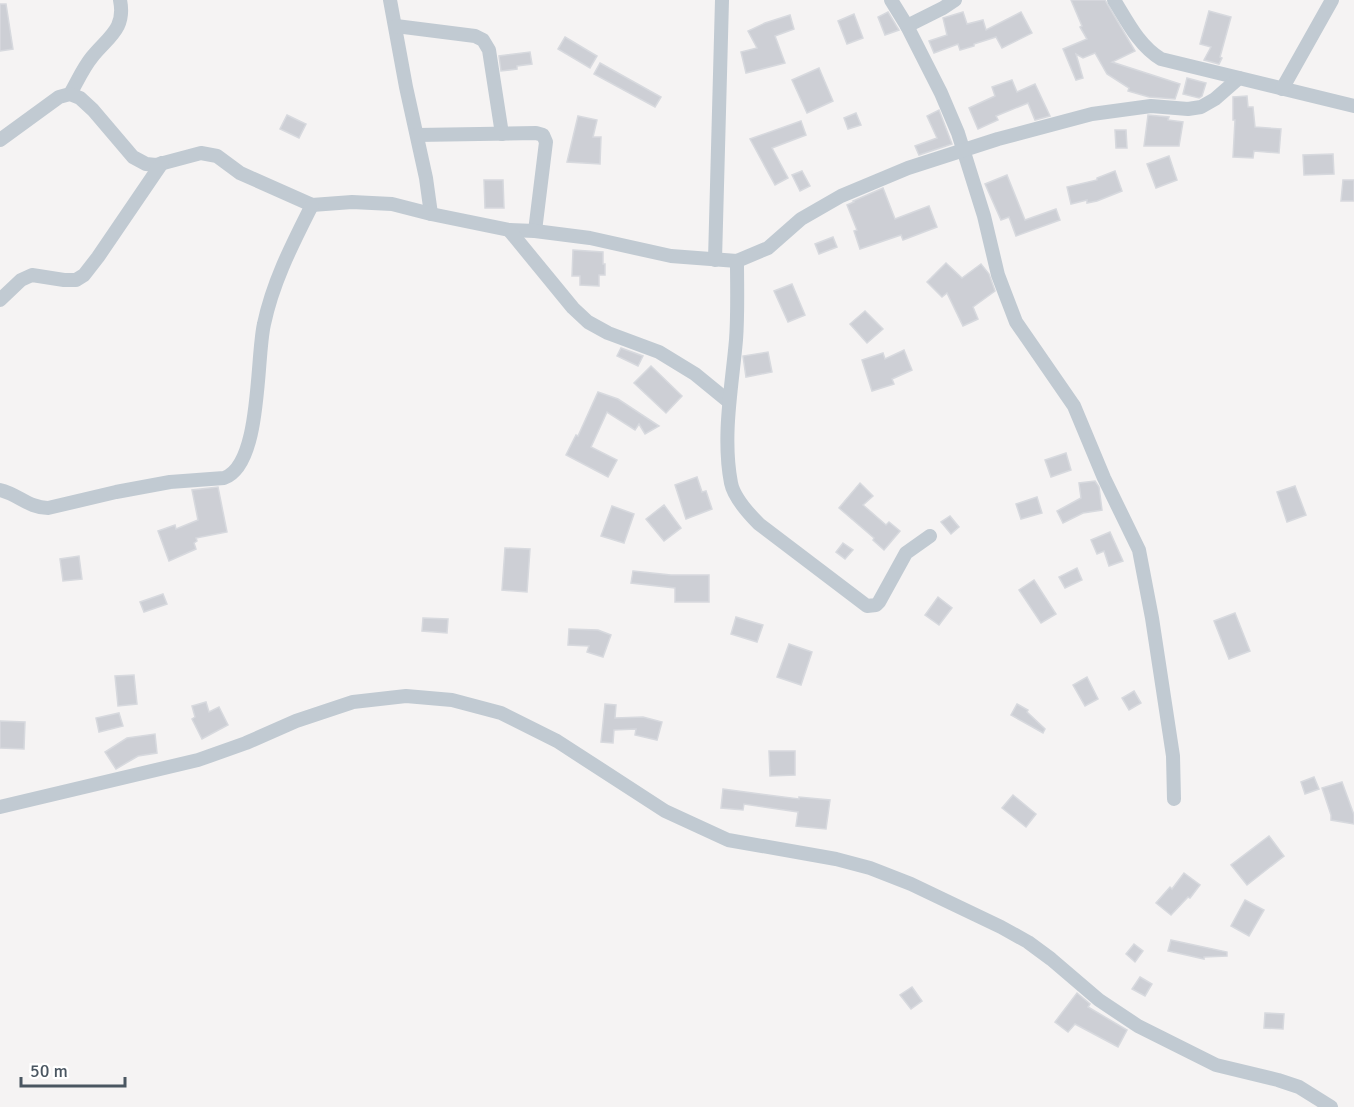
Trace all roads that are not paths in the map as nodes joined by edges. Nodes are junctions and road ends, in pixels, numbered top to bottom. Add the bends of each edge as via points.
1 (120, 0) edge
2 (390, 0) edge
3 (722, 0) edge
4 (891, 0) edge
5 (956, 0) edge
6 (1114, 0) edge
7 (1332, 0) edge
8 (396, 26) junction
9 (907, 26) junction
10 (1239, 78) junction
11 (1282, 89) junction
12 (70, 94) junction
13 (1354, 106) edge
14 (502, 134) junction
15 (417, 135) junction
16 (1, 139) edge
17 (964, 150) junction
18 (162, 163) junction
19 (312, 205) junction
20 (430, 214) junction
21 (509, 230) junction
22 (536, 231) junction
23 (714, 260) junction
24 (737, 261) junction
25 (0, 300) edge
26 (728, 401) junction
27 (0, 490) edge
28 (930, 536) dead end
29 (1174, 799) dead end
30 (0, 807) edge
31 (1331, 1107) edge

1 - 12 street via 119,25 91,58
2 - 8 street
3 - 23 street
4 - 9 street
5 - 9 street
6 - 10 street via 1151,53 1161,59
7 - 11 street
8 - 14 street via 483,40 489,50
8 - 15 street
9 - 17 street
10 - 11 street
10 - 17 street via 1201,107 1188,110 1151,106 1092,114
11 - 13 street
12 - 16 street via 59,97
12 - 18 street via 93,110 133,157 146,164
14 - 15 street
14 - 22 street via 536,133 543,135 546,142
15 - 20 street
17 - 24 street via 841,196 801,219 768,248
17 - 29 street via 998,275 1016,322 1077,412 1139,550 1173,756
18 - 19 street via 208,153 240,173
18 - 25 street via 84,275 76,280 32,275
19 - 20 street via 392,204
19 - 27 street via 285,258 264,323 256,415 243,455 231,476 170,482 48,508 37,508
20 - 21 street
21 - 22 street
21 - 26 street via 588,322 659,352
22 - 23 street
23 - 24 street
24 - 26 street via 736,338
26 - 28 street via 731,485 746,511 862,604 876,605 906,553
30 - 31 street via 198,760 353,702 406,696 452,700 501,713 557,741 665,811 728,840 870,867 911,884 1028,942 1099,1000 1138,1026 1216,1065 1299,1087

